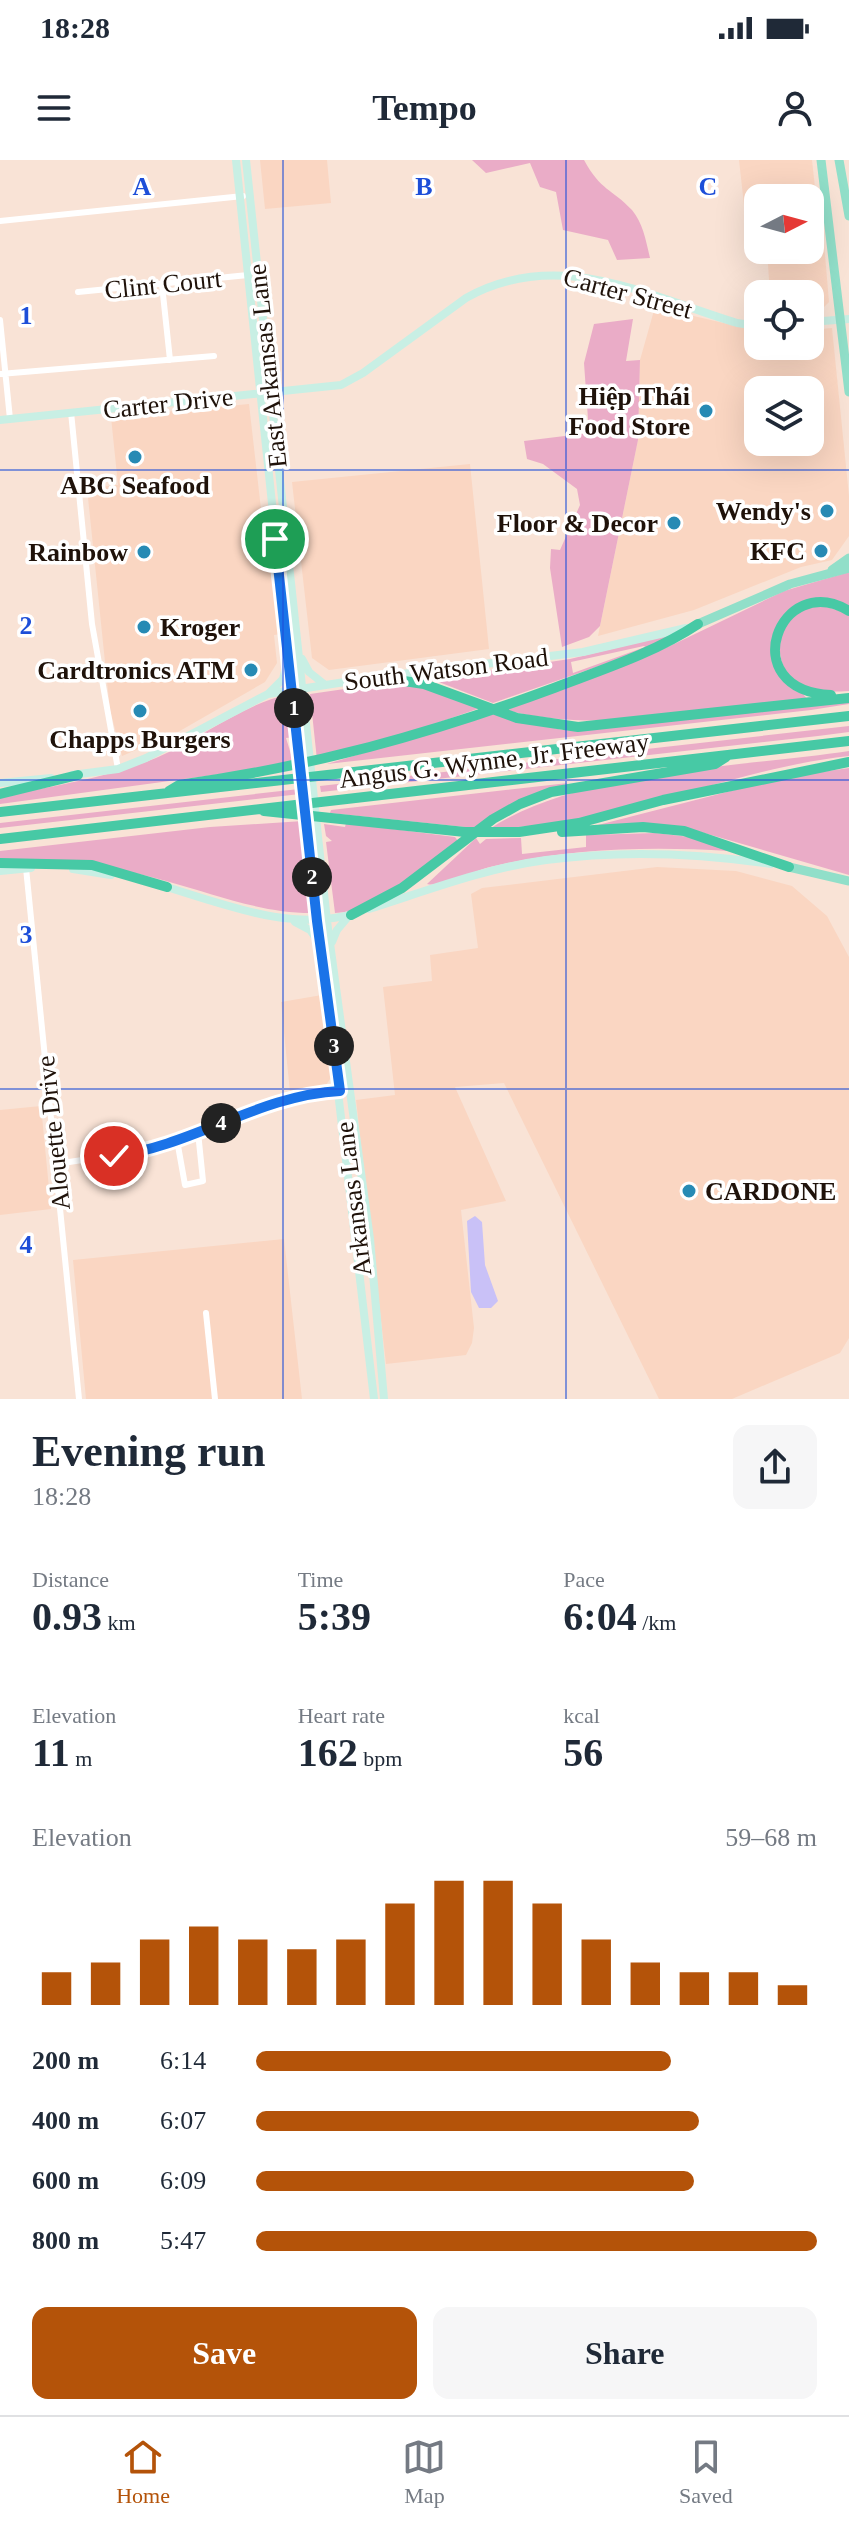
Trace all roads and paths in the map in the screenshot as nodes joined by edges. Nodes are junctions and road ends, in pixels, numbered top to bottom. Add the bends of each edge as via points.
1 (236, 160) edge
2 (246, 160) edge
3 (821, 160) edge
4 (839, 160) edge
5 (245, 196) junction
6 (849, 216) edge
7 (0, 221) edge
8 (248, 275) junction
9 (497, 283) joint
10 (162, 285) junction
11 (78, 292) dead end
12 (0, 320) edge
13 (845, 320) edge
14 (824, 321) edge
15 (744, 324) edge
16 (214, 356) dead end
17 (170, 360) junction
18 (3, 374) edge
19 (849, 391) edge
20 (265, 394) junction
21 (71, 412) junction
22 (5, 420) edge
23 (849, 558) edge
24 (849, 568) edge
25 (825, 574) junction
26 (849, 611) edge
27 (698, 624) junction
28 (298, 648) junction
29 (288, 654) junction
30 (377, 677) junction
31 (324, 684) junction
32 (302, 688) junction
33 (292, 690) junction
34 (268, 694) junction
35 (849, 697) edge
36 (849, 716) edge
37 (849, 741) edge
38 (728, 755) junction
39 (849, 762) edge
40 (118, 769) junction
41 (78, 775) junction
42 (0, 783) edge
43 (0, 794) edge
44 (162, 795) junction
45 (259, 809) junction
46 (0, 812) edge
47 (540, 830) junction
48 (0, 839) edge
49 (0, 863) edge
50 (789, 867) junction
51 (26, 868) junction
52 (0, 871) edge
53 (849, 881) edge
54 (167, 887) junction
55 (351, 915) junction
56 (291, 920) junction
57 (317, 921) junction
58 (327, 921) junction
59 (323, 952) junction
60 (332, 955) junction
61 (344, 1091) junction
62 (198, 1132) junction
63 (177, 1140) junction
64 (56, 1164) junction
65 (370, 1239) joint
66 (206, 1313) dead end
67 (79, 1399) edge
68 (215, 1399) edge
69 (374, 1399) edge
70 (384, 1399) edge

1 - 5 main road, East Arkansas Lane
2 - 5 main road, East Arkansas Lane
3 - 13 main road
4 - 6 main road
5 - 7 street
5 - 8 main road, East Arkansas Lane
5 - 20 main road, East Arkansas Lane
8 - 10 street, Clint Court
8 - 20 main road, East Arkansas Lane
9 - 15 main road, Carter Street via 568,273
9 - 20 main road, Carter Drive via 466,298 348,382
10 - 11 street, Clint Court
10 - 17 street
12 - 18 street
13 - 14 main road
13 - 19 main road
16 - 17 street
17 - 18 street
18 - 22 street
20 - 21 main road, Carter Drive
20 - 28 main road, East Arkansas Lane
20 - 29 main road, East Arkansas Lane
21 - 22 main road, Carter Drive
21 - 40 street via 92,624
23 - 25 main road
24 - 25 main road, South Watson Road
25 - 27 main road, South Watson Road
26 - 35 highway via 821,602 794,610 780,626 775,656 783,674 801,690
27 - 30 main road, South Watson Road via 583,652
27 - 44 highway via 663,645 459,723 323,762 179,785
28 - 31 main road via 306,668
28 - 32 main road, East Arkansas Lane
29 - 33 main road, East Arkansas Lane
29 - 34 main road via 283,679
30 - 31 main road, South Watson Road
30 - 35 highway via 424,684 517,718 578,727
31 - 32 main road, South Watson Road
32 - 33 main road, South Watson Road
32 - 58 main road, East Arkansas Lane
33 - 34 main road, South Watson Road
33 - 57 main road, East Arkansas Lane
34 - 40 main road, South Watson Road
36 - 44 highway, Angus G. Wynne, Jr. Freeway
37 - 38 highway, Angus G. Wynne, Jr. Freeway
38 - 45 highway, Angus G. Wynne, Jr. Freeway
38 - 55 highway via 715,764 551,792 520,804 402,888
39 - 47 highway
40 - 41 main road, South Watson Road
41 - 42 main road, South Watson Road
41 - 43 highway
44 - 46 highway, Angus G. Wynne, Jr. Freeway
45 - 47 highway via 276,815 436,829
45 - 48 highway, Angus G. Wynne, Jr. Freeway
47 - 50 highway via 684,831
49 - 54 highway via 92,865
50 - 53 main road
50 - 55 main road via 704,854 546,860
51 - 52 main road
51 - 54 main road via 82,870
51 - 64 street, Alouette Drive
54 - 56 main road
55 - 58 main road
55 - 60 main road via 334,935
56 - 57 main road
56 - 59 main road via 310,930
57 - 58 main road
57 - 59 main road, East Arkansas Lane
58 - 60 main road, East Arkansas Lane
59 - 61 main road, Arkansas Lane
60 - 61 main road, East Arkansas Lane
61 - 62 street via 263,1105
61 - 65 main road, East Arkansas Lane
61 - 69 main road, Arkansas Lane
62 - 63 street
62 - 63 street via 203,1181 185,1185
63 - 64 street via 134,1153
64 - 67 street, Alouette Drive
65 - 70 main road, Arkansas Lane
66 - 68 street

